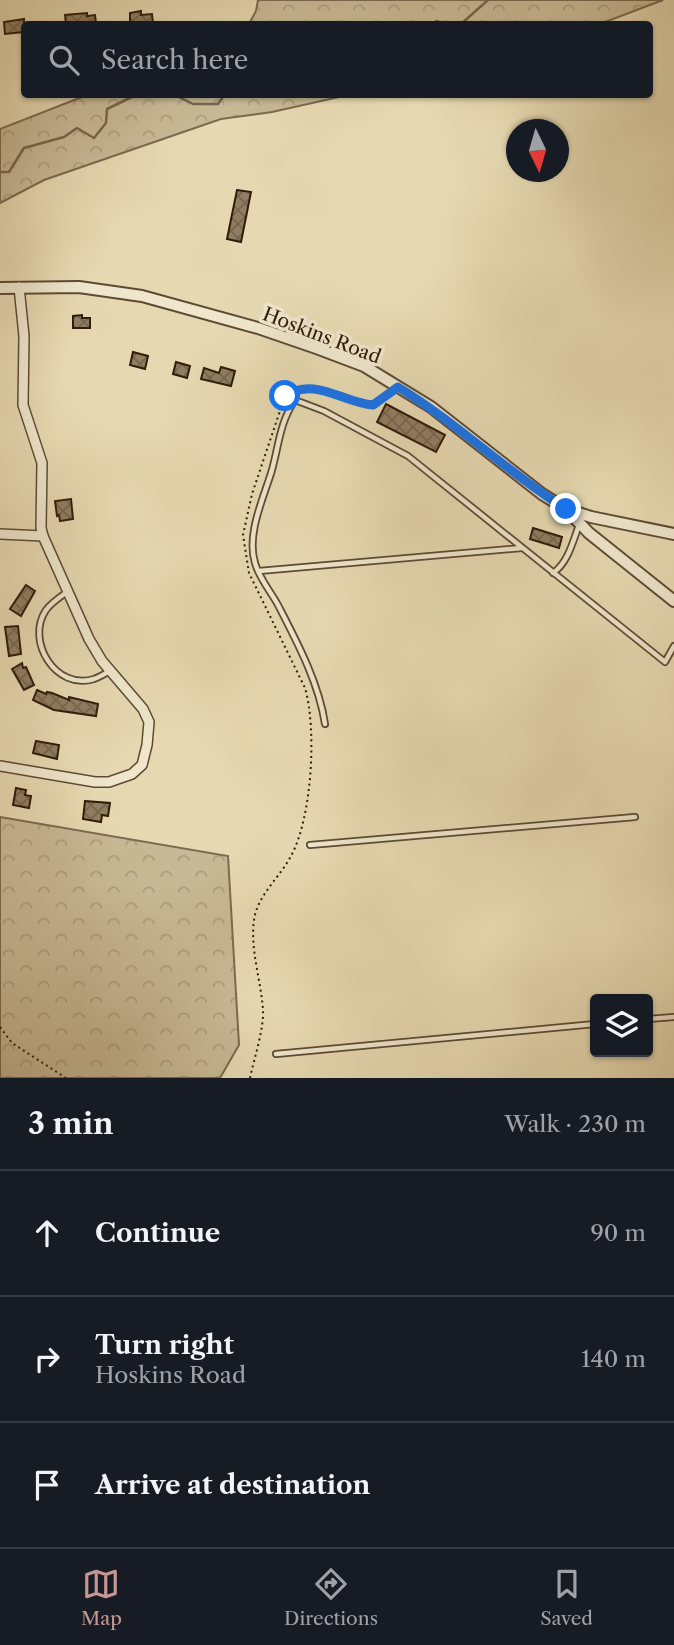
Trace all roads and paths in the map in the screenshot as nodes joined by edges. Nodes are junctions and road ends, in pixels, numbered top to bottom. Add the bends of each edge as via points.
1 (19, 287) junction
2 (0, 288) edge
3 (398, 387) junction
4 (566, 509) junction
5 (580, 524) junction
6 (0, 534) edge
7 (674, 534) edge
8 (43, 536) junction
9 (523, 548) junction
10 (259, 571) junction
11 (553, 573) junction
12 (68, 591) junction
13 (674, 601) edge
14 (674, 646) edge
15 (110, 671) junction
16 (325, 724) dead end
17 (0, 766) edge
18 (635, 817) dead end
19 (310, 845) dead end
20 (674, 1017) edge
21 (653, 1019) edge
22 (590, 1024) edge
23 (0, 1027) edge
24 (276, 1054) dead end
25 (65, 1078) edge
26 (250, 1078) edge

1 - 2 street, Hoskins Road
1 - 3 street, Hoskins Road via 79,286 166,301 319,349 364,366
1 - 8 street via 23,405 42,463
3 - 4 street, Hoskins Road
3 - 26 path via 373,405 312,388 285,396 243,535 249,573 305,688 312,732 302,826 293,852 254,918 263,1013
4 - 5 street
4 - 7 street, Hoskins Road
5 - 11 lane via 568,554
5 - 13 street
6 - 8 street
8 - 12 street
9 - 10 lane
9 - 10 lane via 408,456 295,400 284,416 255,529
9 - 11 lane
10 - 16 lane via 322,702
11 - 14 lane via 665,662
12 - 15 street via 89,639
12 - 15 lane via 47,608 41,621 39,642 44,654 56,671 76,680 94,679
15 - 17 street via 149,722 142,765 137,770 109,782 95,782
18 - 19 lane
20 - 21 lane
22 - 24 lane
23 - 25 path via 12,1043

